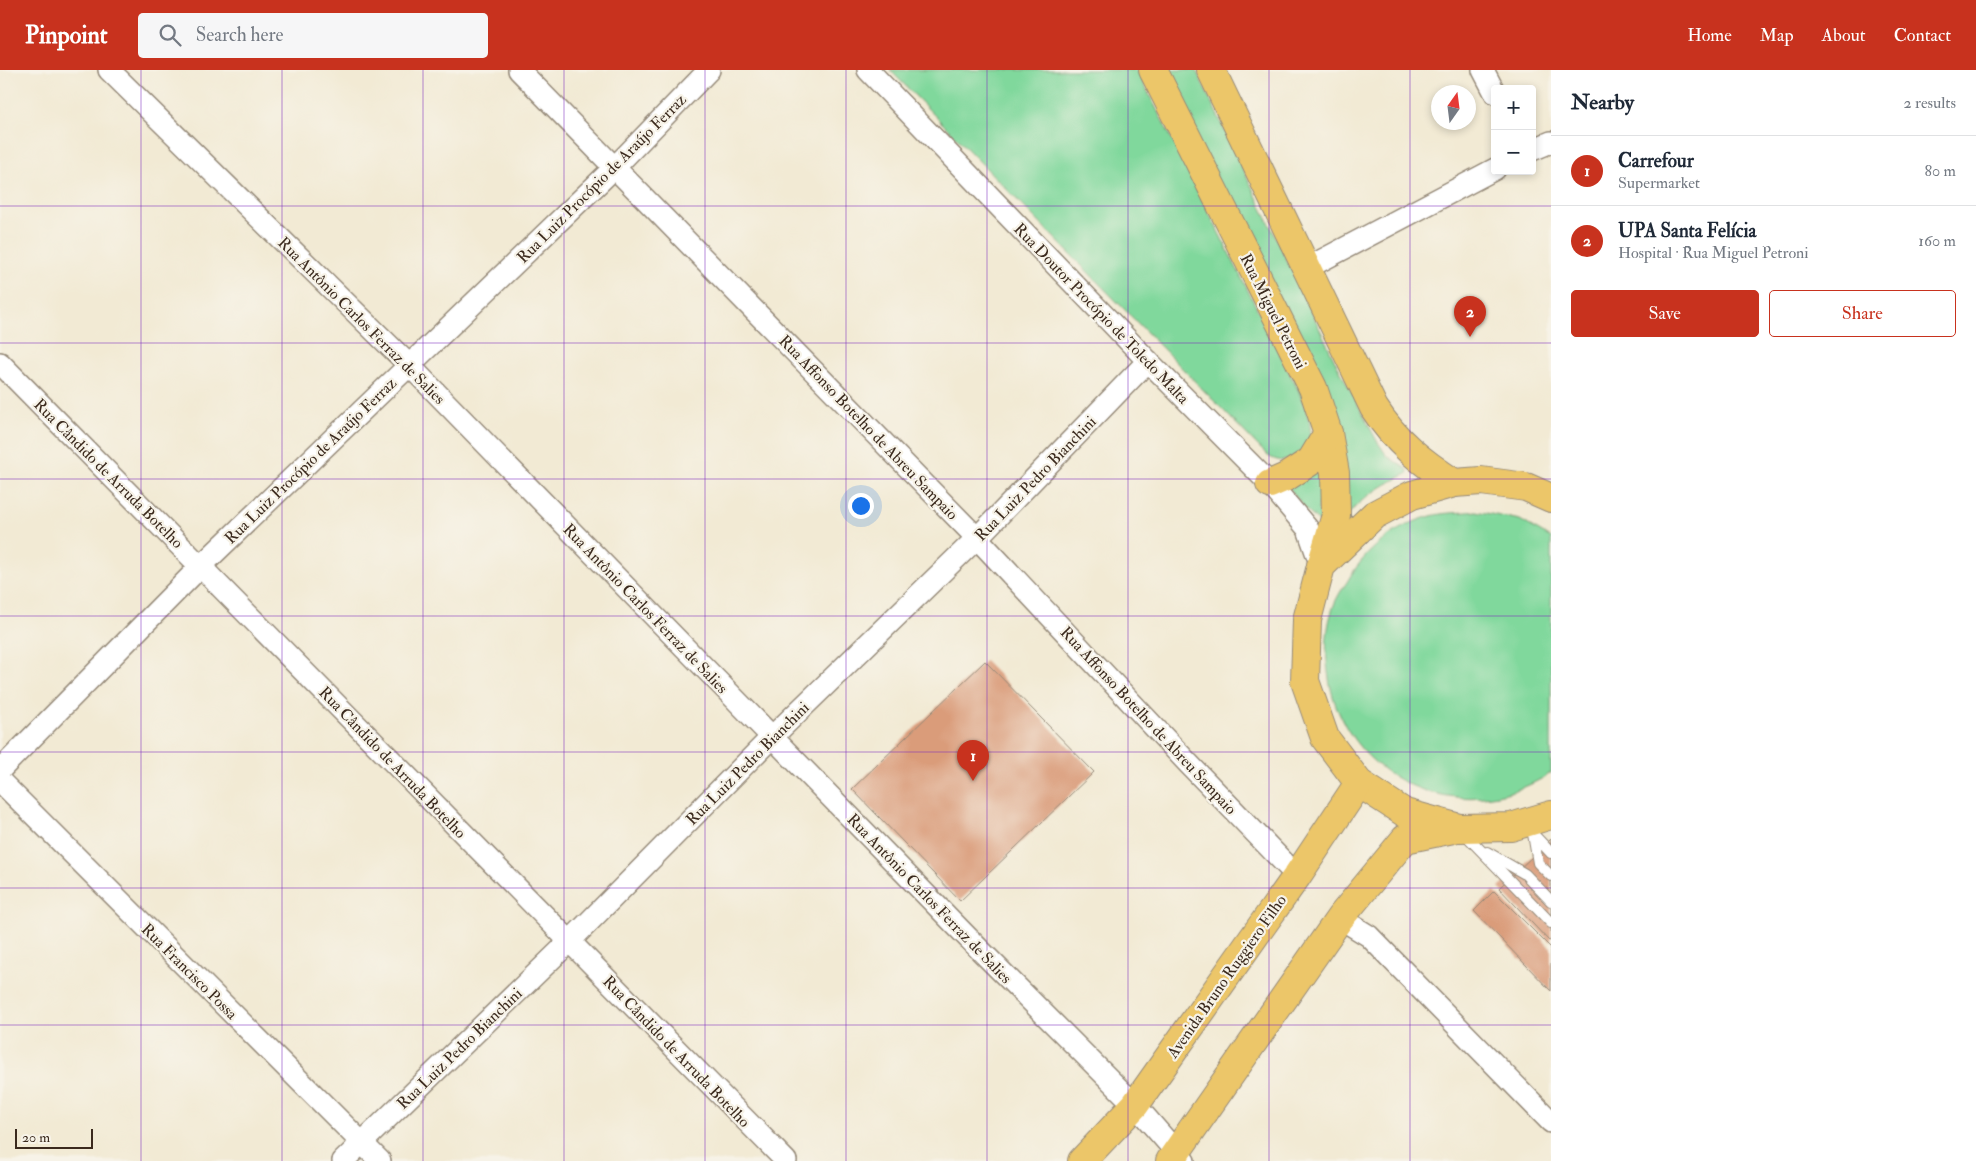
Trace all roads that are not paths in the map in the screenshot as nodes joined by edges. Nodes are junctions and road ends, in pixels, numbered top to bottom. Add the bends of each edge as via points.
1 (109, 70) edge
2 (519, 70) edge
3 (709, 70) edge
4 (868, 70) edge
5 (1154, 70) edge
6 (1211, 70) edge
7 (1483, 70) edge
8 (1491, 85) edge
9 (1551, 142) edge
10 (1536, 148) edge
11 (616, 167) junction
12 (1491, 171) edge
13 (1307, 268) junction
14 (1148, 361) junction
15 (0, 363) edge
16 (409, 365) junction
17 (1328, 432) junction
18 (1454, 483) junction
19 (1270, 484) junction
20 (1551, 498) edge
21 (976, 538) junction
22 (201, 566) junction
23 (1322, 566) junction
24 (772, 737) junction
25 (0, 770) edge
26 (0, 781) edge
27 (1359, 782) junction
28 (1535, 824) edge
29 (1467, 837) junction
30 (1551, 853) edge
31 (1297, 876) junction
32 (1551, 876) edge
33 (1551, 901) edge
34 (1340, 918) junction
35 (1551, 923) edge
36 (570, 941) junction
37 (1135, 1105) junction
38 (1551, 1122) edge
39 (362, 1142) junction
40 (1177, 1158) edge
41 (343, 1161) edge
42 (380, 1161) edge
43 (786, 1161) edge
44 (1082, 1161) edge

1 - 16 street, Rua Antônio Carlos Ferraz de Salies
2 - 11 street, Rua Affonso Botelho de Abreu Sampaio
3 - 11 street, Rua Luiz Procópio de Araújo Ferraz
4 - 14 street, Rua Doutor Procópio de Toledo Malta
5 - 17 main road, Rua Miguel Petroni via 1313,388
6 - 13 main road
7 - 8 street
9 - 10 street
11 - 16 street, Rua Luiz Procópio de Araújo Ferraz
11 - 21 street, Rua Affonso Botelho de Abreu Sampaio
12 - 13 street
13 - 18 main road via 1370,399 1390,433 1426,465
14 - 19 street, Rua Doutor Procópio de Toledo Malta
14 - 21 street, Rua Luiz Pedro Bianchini
15 - 22 street, Rua Cândido de Arruda Botelho
16 - 22 street, Rua Luiz Procópio de Araújo Ferraz
16 - 24 street, Rua Antônio Carlos Ferraz de Salies
17 - 19 main road via 1311,461
17 - 23 main road, Rua Miguel Petroni via 1335,473 1336,515
18 - 20 main road via 1481,481 1526,487
18 - 23 main road via 1412,495 1374,515
19 - 23 street, Rua Doutor Procópio de Toledo Malta via 1308,529
21 - 24 street, Rua Luiz Pedro Bianchini
21 - 31 street, Rua Affonso Botelho de Abreu Sampaio
22 - 25 street, Rua Luiz Procópio de Araújo Ferraz
22 - 36 street, Rua Cândido de Arruda Botelho
23 - 27 main road, Rua Miguel Petroni via 1307,620 1306,681 1325,738
24 - 36 street, Rua Luiz Pedro Bianchini
24 - 37 street, Rua Antônio Carlos Ferraz de Salies
26 - 39 street, Rua Francisco Possa
27 - 29 main road, Rua Miguel Petroni via 1405,813
27 - 31 main road, Avenida Bruno Ruggiero Filho
28 - 29 main road via 1511,826
28 - 30 lane
28 - 32 lane via 1538,862
29 - 33 lane via 1525,874
29 - 34 main road via 1405,839
29 - 35 lane
31 - 37 main road, Avenida Bruno Ruggiero Filho
34 - 38 street via 1369,936
34 - 40 main road
36 - 39 street, Rua Luiz Pedro Bianchini
36 - 43 street, Rua Cândido de Arruda Botelho
37 - 40 street, Rua Antônio Carlos Ferraz de Salies
37 - 44 main road, Avenida Bruno Ruggiero Filho
39 - 41 street, Rua Luiz Pedro Bianchini
39 - 42 street, Rua Francisco Possa

